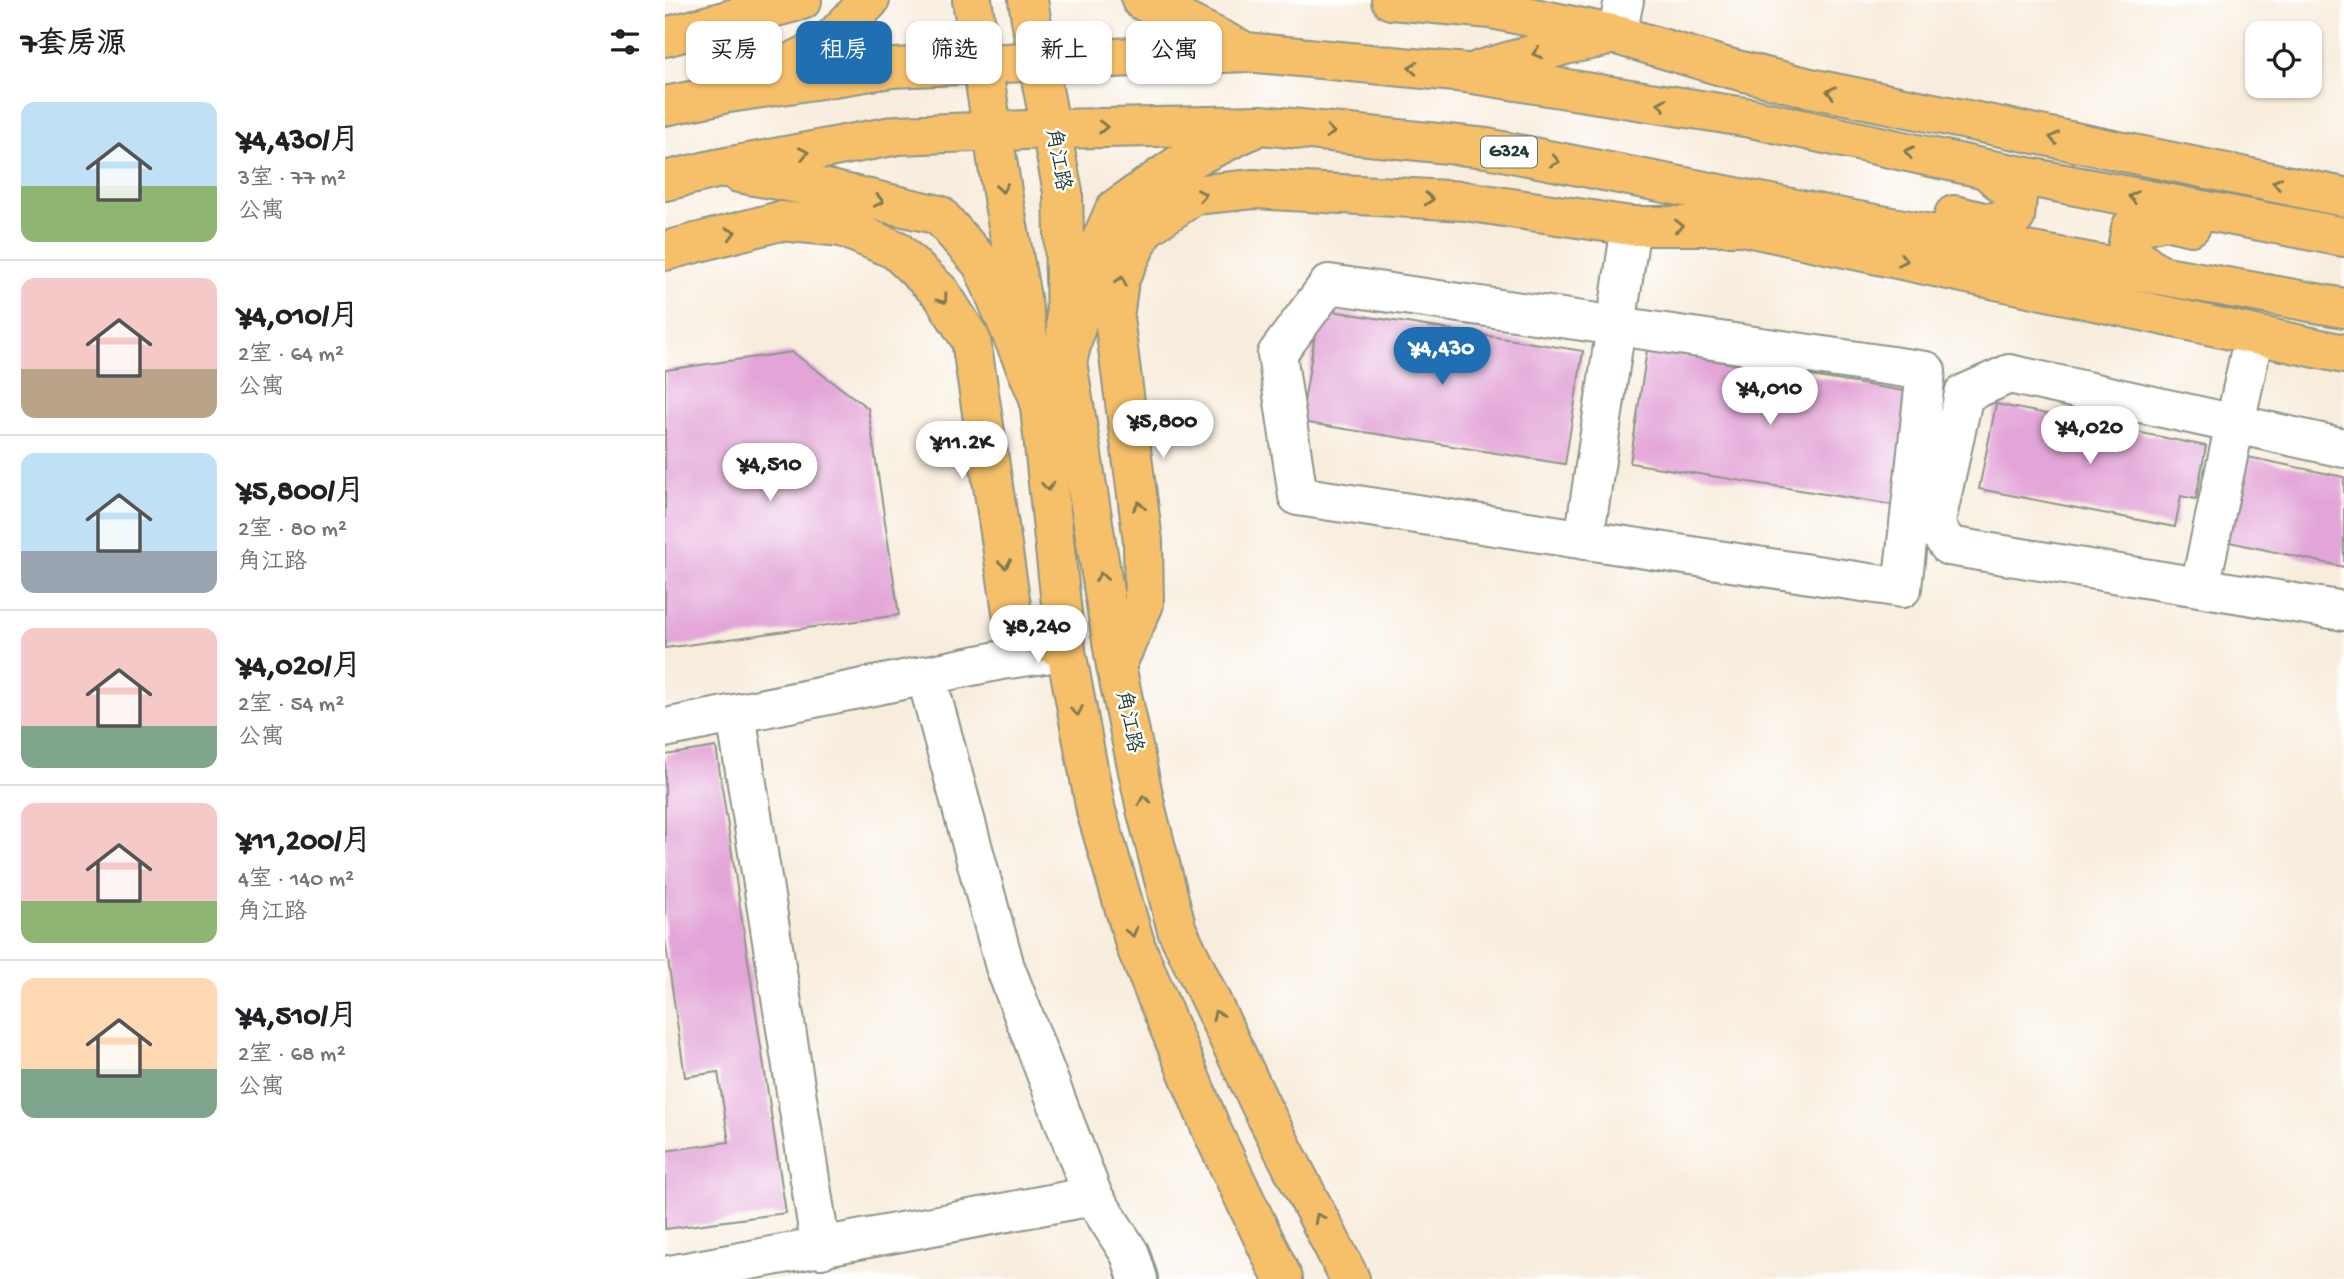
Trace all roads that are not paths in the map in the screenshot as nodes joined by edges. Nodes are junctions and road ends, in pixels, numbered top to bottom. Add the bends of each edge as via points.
1 (802, 0) edge
2 (870, 0) edge
3 (972, 0) edge
4 (1028, 0) edge
5 (1142, 0) edge
6 (1391, 0) edge
7 (1621, 9) edge
8 (976, 21) edge
9 (1031, 21) edge
10 (665, 37) edge
11 (1246, 52) junction
12 (1112, 59) edge
13 (906, 68) edge
14 (1467, 73) junction
15 (986, 84) edge
16 (1042, 84) edge
17 (729, 93) junction
18 (665, 106) edge
19 (1751, 118) junction
20 (1261, 125) junction
21 (1051, 128) junction
22 (993, 131) junction
23 (716, 169) junction
24 (1986, 169) junction
25 (665, 181) edge
26 (2344, 197) edge
27 (1842, 218) junction
28 (1631, 226) junction
29 (2344, 237) edge
30 (2344, 243) edge
31 (665, 251) edge
32 (2158, 275) junction
33 (2344, 308) edge
34 (1616, 326) junction
35 (2254, 335) junction
36 (2344, 354) edge
37 (1066, 362) junction
38 (1039, 398) junction
39 (2235, 424) junction
40 (2344, 448) edge
41 (1584, 540) junction
42 (2200, 587) junction
43 (2344, 611) edge
44 (1066, 651) junction
45 (1116, 666) junction
46 (926, 675) junction
47 (736, 714) junction
48 (665, 728) edge
49 (1093, 1196) junction
50 (821, 1249) junction
51 (665, 1276) edge
52 (1138, 1279) edge
53 (1283, 1279) edge
54 (1350, 1279) edge

1 - 10 main road
2 - 17 main road via 825,47
3 - 8 main road
4 - 9 main road, 角江路
5 - 11 main road
6 - 7 main road via 1491,9
7 -> 14 main road via 1565,45
7 - 19 main road via 1675,68
26 -> 7 main road via 1725,67
11 - 12 main road
14 -> 11 main road
13 - 17 main road
19 -> 14 main road
15 - 22 main road
16 - 21 main road, 角江路
17 - 18 main road
24 -> 19 main road
21 -> 20 main road, G324
20 -> 27 main road, G324 via 1487,148
20 - 37 main road via 1179,164 1115,209 1093,259
21 - 22 main road, G324
21 - 37 main road, 角江路 via 1063,192
23 -> 22 main road, G324 via 898,135
22 -> 38 main road
23 - 25 main road, G324
23 -> 38 main road via 939,215 982,264
24 - 27 main road via 2017,197 2015,217 1988,223 1885,199
29 -> 24 main road
27 - 32 main road, G324
28 - 34 lane
28 -> 35 main road via 1742,226
45 -> 28 main road via 1144,604 1143,541 1114,317 1119,280 1144,229 1194,195 1254,189 1465,201
30 - 32 main road via 2294,250 2165,220 2131,228 2127,249
31 -> 44 main road via 780,221 842,228 896,250 941,293 971,340 1014,625
32 - 33 main road, G324
34 - 41 lane
34 - 41 lane via 1329,284 1277,354 1298,496
34 - 41 lane via 1926,371 1902,587
35 - 36 main road
35 - 39 lane
45 -> 37 main road, 角江路
38 -> 44 main road
39 - 40 lane
39 - 42 lane
39 - 42 lane via 2009,374 1964,394 1935,526 1949,545
42 - 43 lane
44 - 46 lane
44 -> 53 main road via 1096,811 1136,947 1213,1133
54 -> 45 main road, 角江路 via 1177,930
46 - 47 lane
46 - 49 lane via 1005,967
47 - 48 lane
47 - 50 lane
49 - 50 lane
49 - 52 lane via 1131,1254
50 - 51 lane

